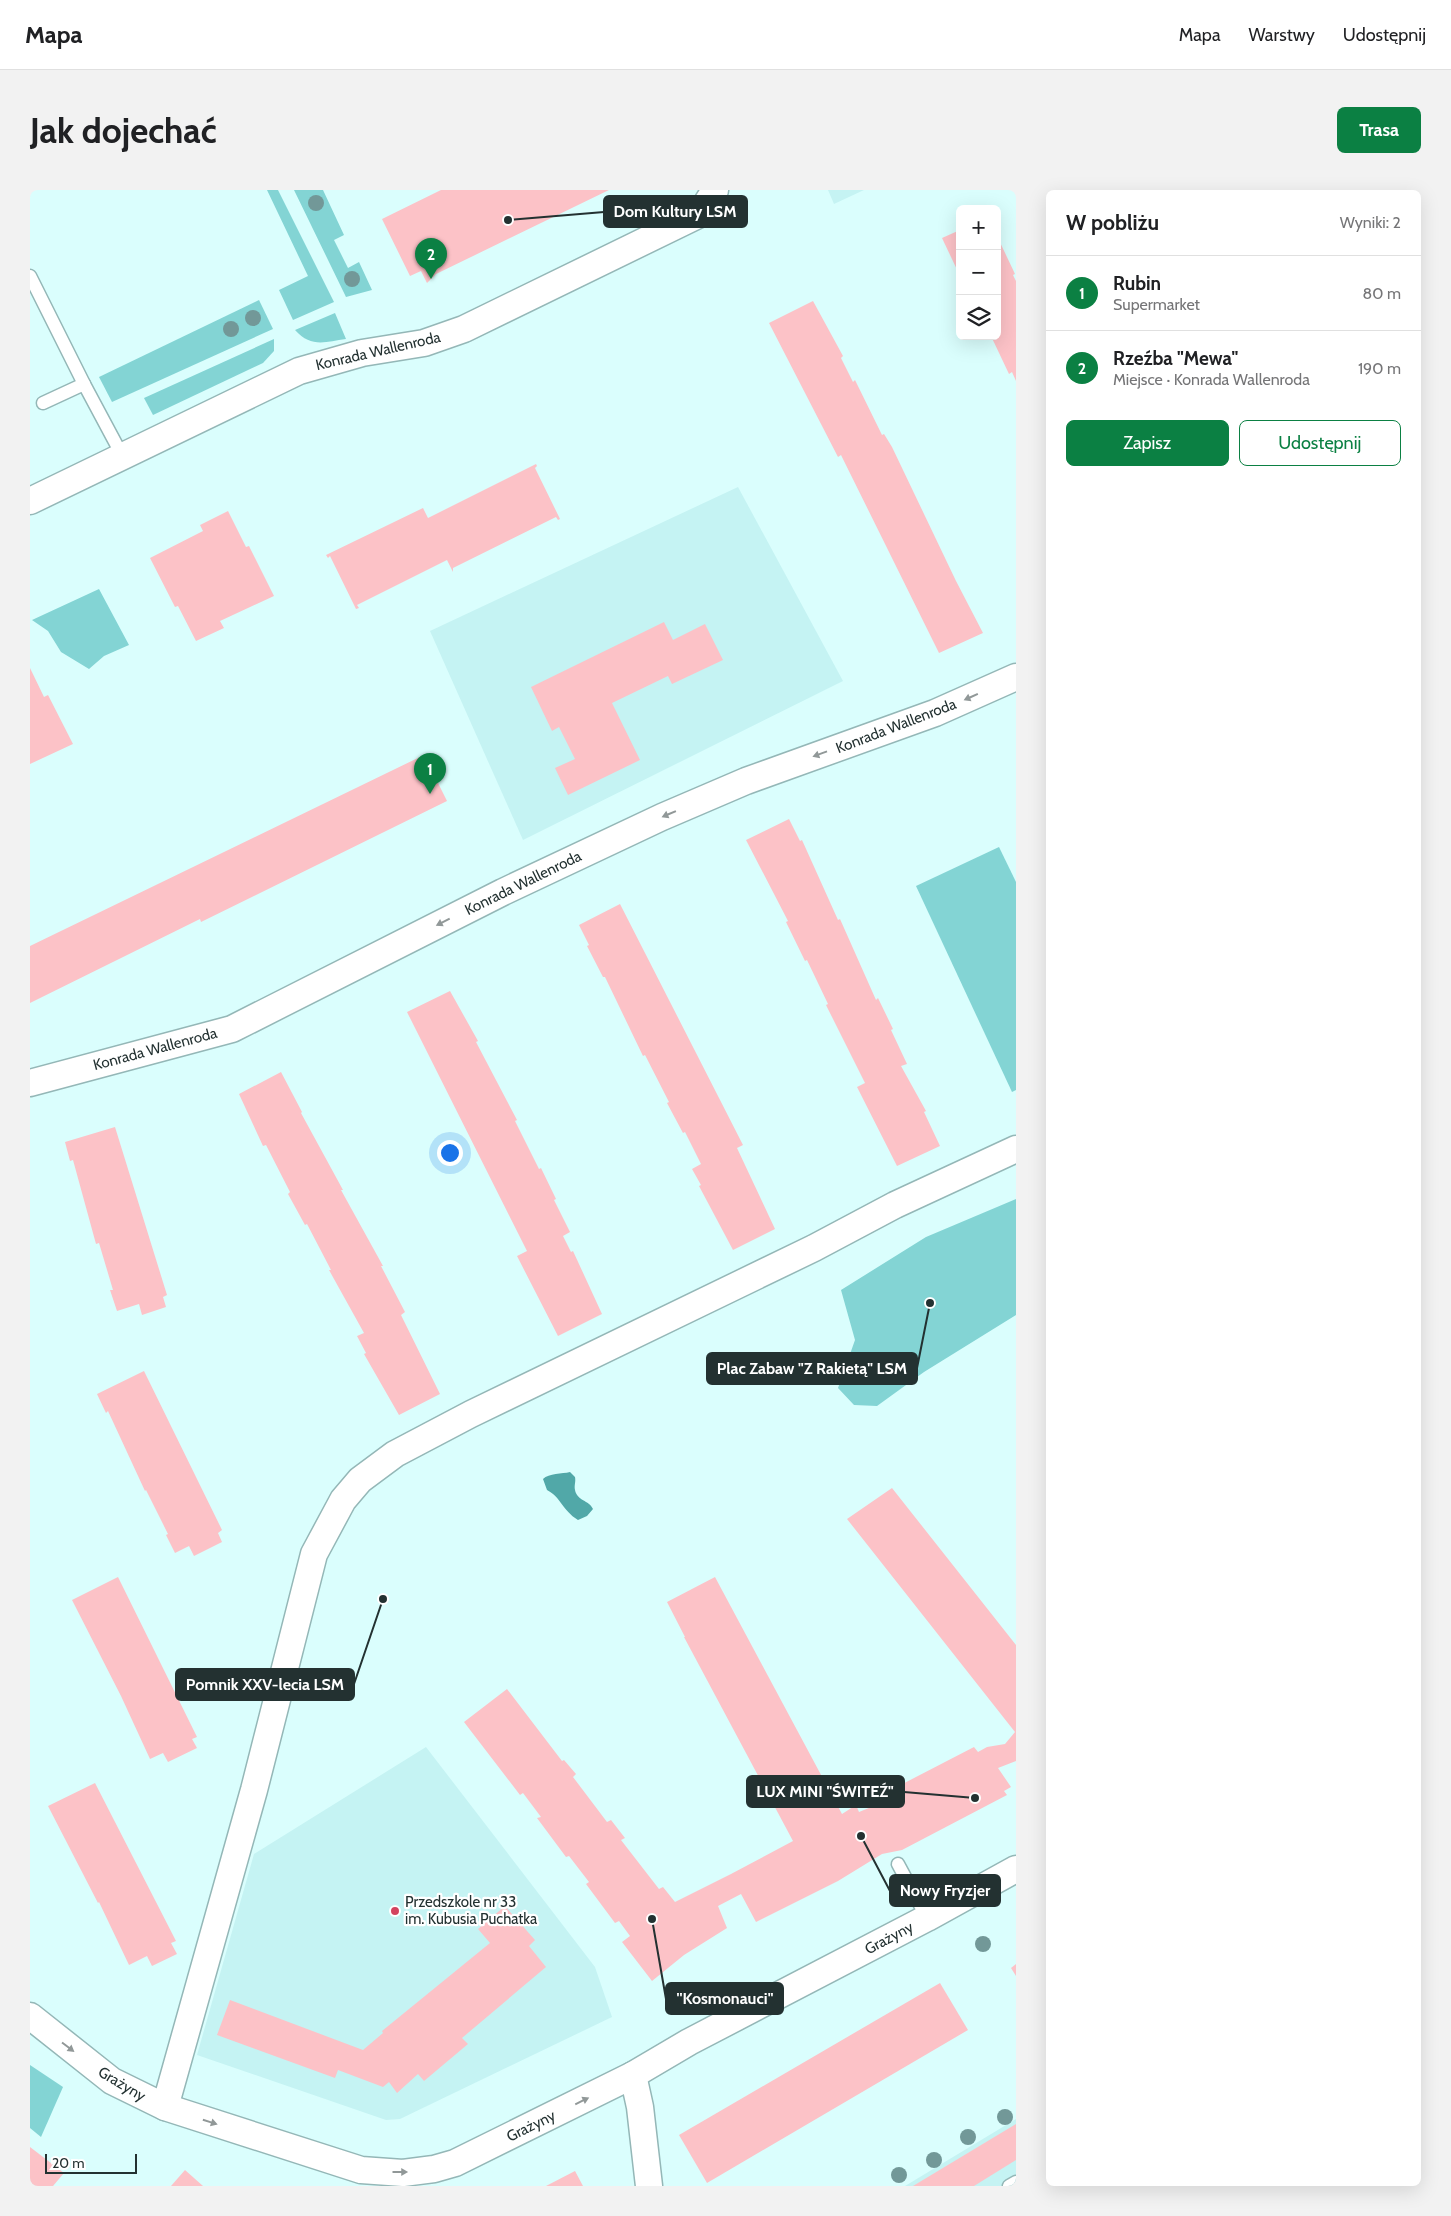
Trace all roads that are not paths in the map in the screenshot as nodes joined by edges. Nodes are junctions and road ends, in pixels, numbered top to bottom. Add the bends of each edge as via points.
1 (715, 190) edge
2 (30, 276) edge
3 (84, 384) junction
4 (43, 403) dead end
5 (123, 457) junction
6 (30, 501) edge
7 (1016, 677) edge
8 (30, 1083) edge
9 (1016, 1149) edge
10 (898, 1864) dead end
11 (1016, 1869) edge
12 (927, 1918) junction
13 (30, 2016) edge
14 (632, 2076) junction
15 (165, 2107) junction
16 (359, 2178) edge
17 (1016, 2182) edge
18 (649, 2186) edge
19 (1009, 2186) edge

1 - 5 street, Konrada Wallenroda via 700,214 464,329 424,343 362,353 314,366
2 - 3 lane
3 - 4 lane
3 - 5 lane
5 - 6 street, Konrada Wallenroda
7 -> 8 street, Konrada Wallenroda via 935,713 746,780 662,817 503,892 232,1029
9 - 15 street via 895,1205 814,1248 471,1414 395,1454 360,1480 343,1500 314,1554 249,1807
10 - 12 lane
11 - 12 street, Grażyny
12 - 14 street, Grażyny via 689,2042
13 -> 15 street, Grażyny via 112,2081
16 -> 14 street, Grażyny via 434,2169 455,2163
14 - 18 street via 640,2107
15 -> 16 street, Grażyny
17 - 19 lane

